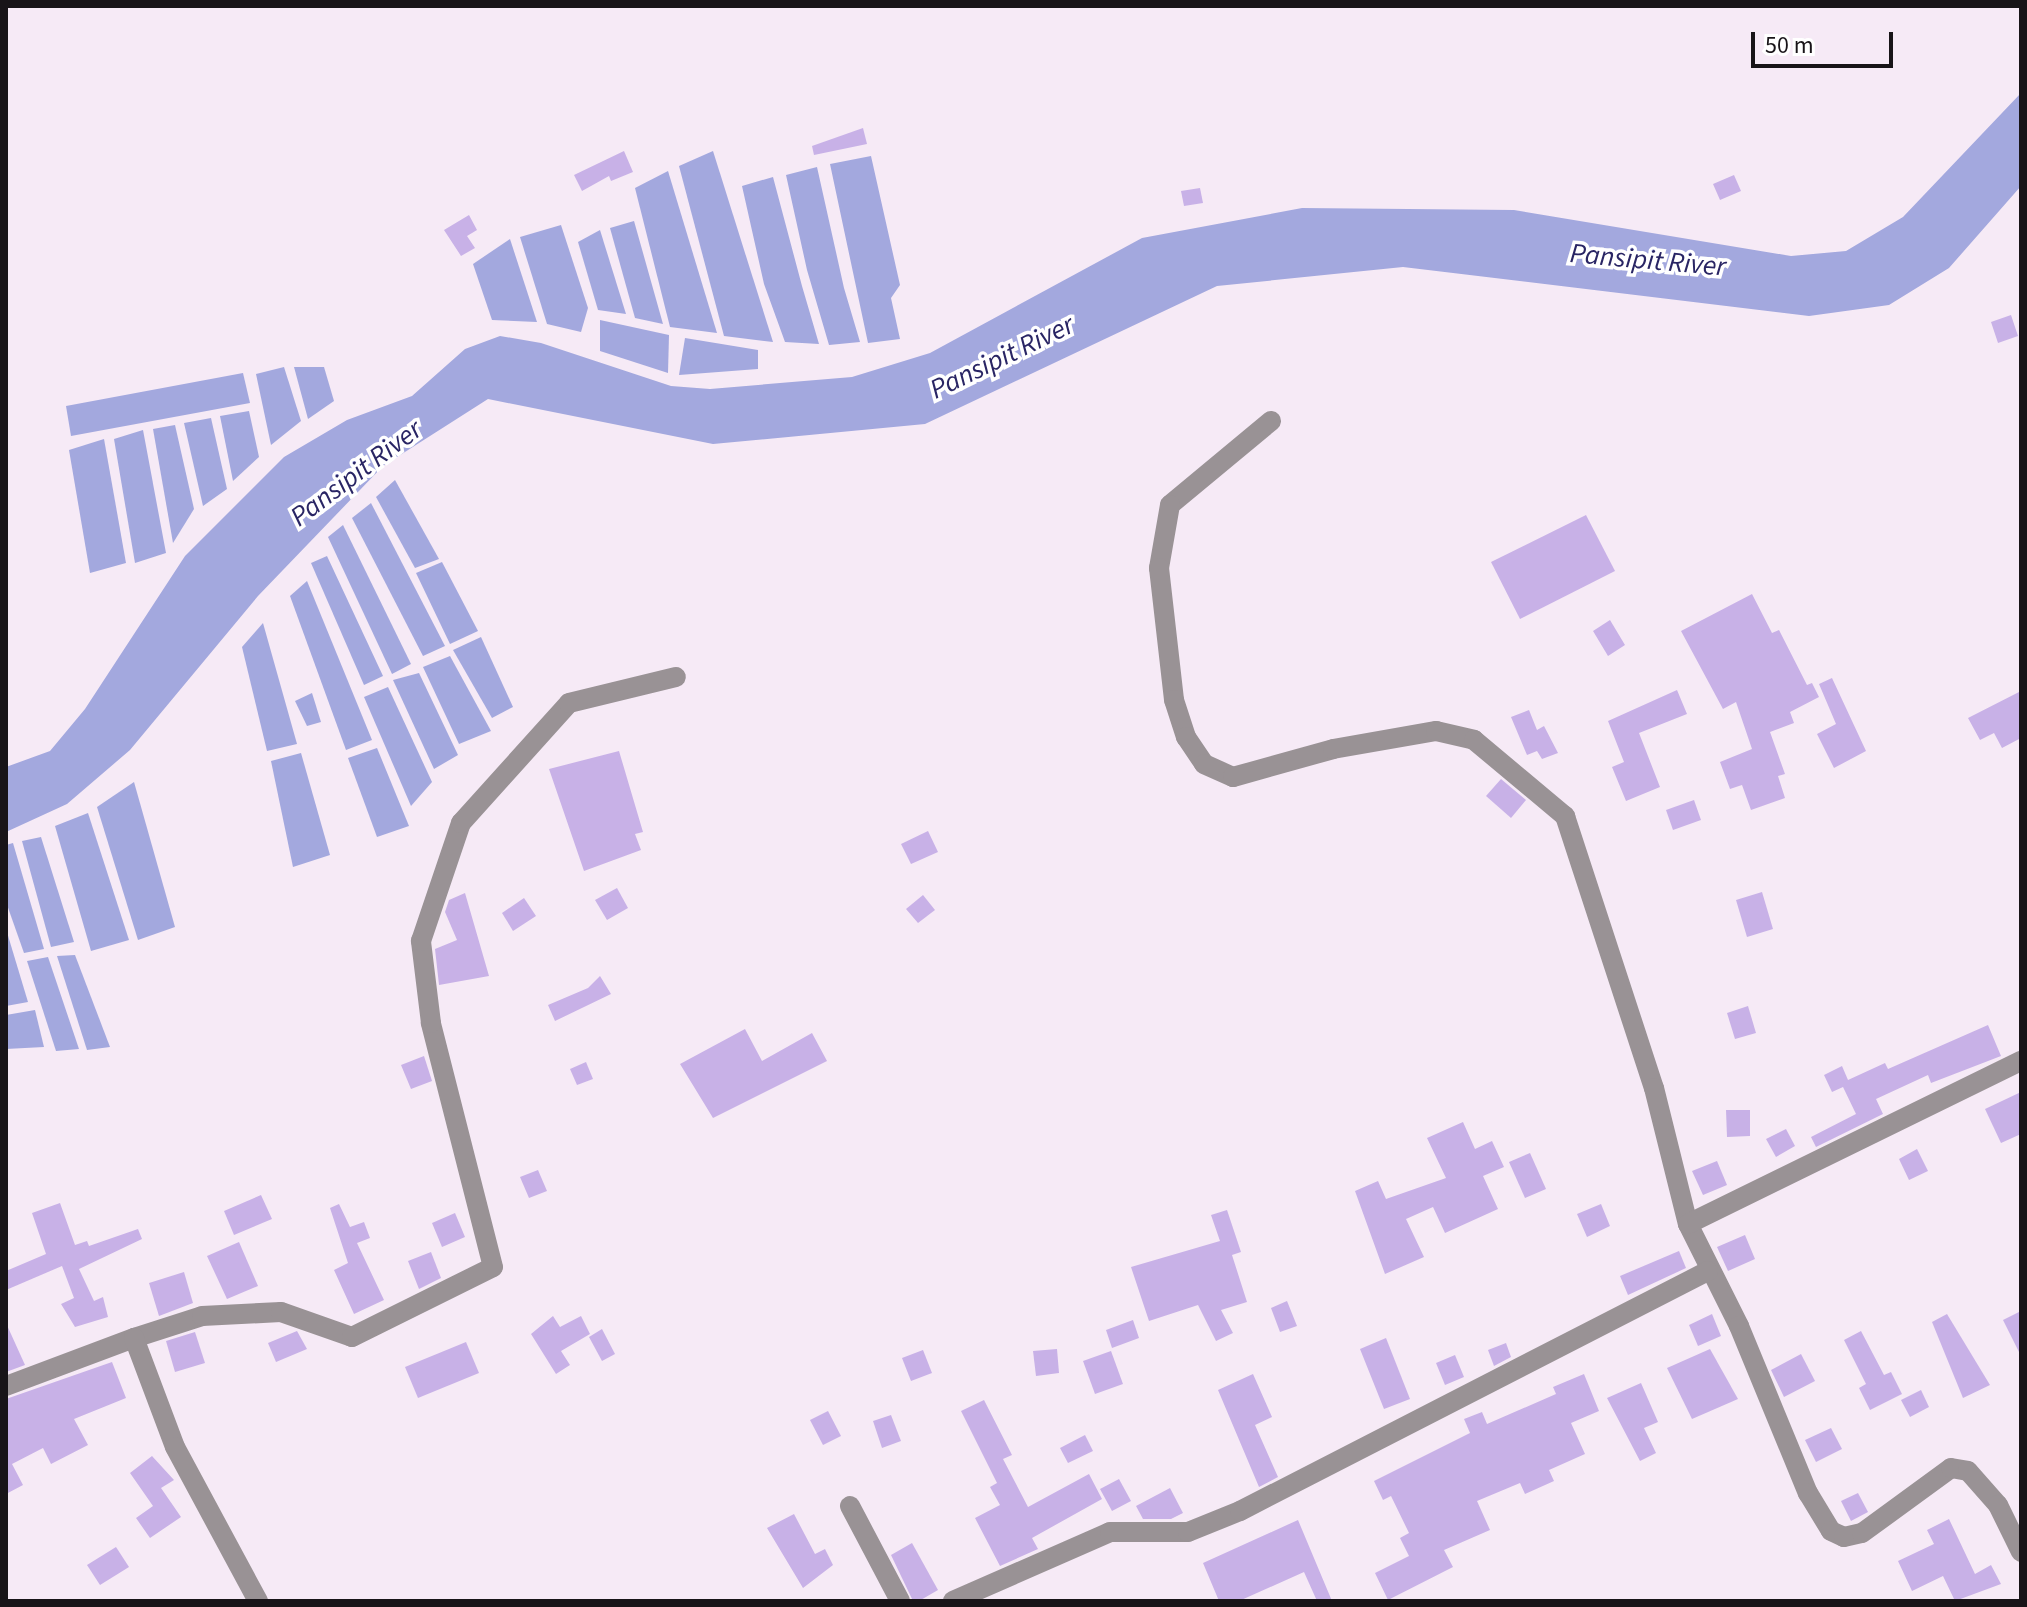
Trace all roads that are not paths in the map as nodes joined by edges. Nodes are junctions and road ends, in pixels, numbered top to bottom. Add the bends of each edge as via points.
1 (1271, 421) dead end
2 (676, 677) dead end
3 (2021, 1061) edge
4 (1688, 1224) junction
5 (1708, 1271) junction
6 (134, 1338) junction
7 (6, 1386) edge
8 (850, 1506) dead end
9 (2021, 1552) edge
10 (258, 1601) edge
11 (900, 1601) edge
12 (953, 1601) edge

1 - 4 street via 1170,505 1159,568 1174,700 1186,737 1204,764 1233,777 1346,746 1436,731 1474,740 1565,816 1654,1088
2 - 6 street via 569,703 461,823 421,941 431,1023 493,1267 352,1337 281,1312 202,1316
3 - 4 street
4 - 5 street
5 - 9 street via 1739,1326 1808,1493 1831,1531 1844,1537 1862,1533 1951,1468 1968,1471 1984,1486
5 - 12 street via 1240,1511 1188,1532 1110,1532
6 - 7 street
6 - 10 street via 175,1447
8 - 11 street

